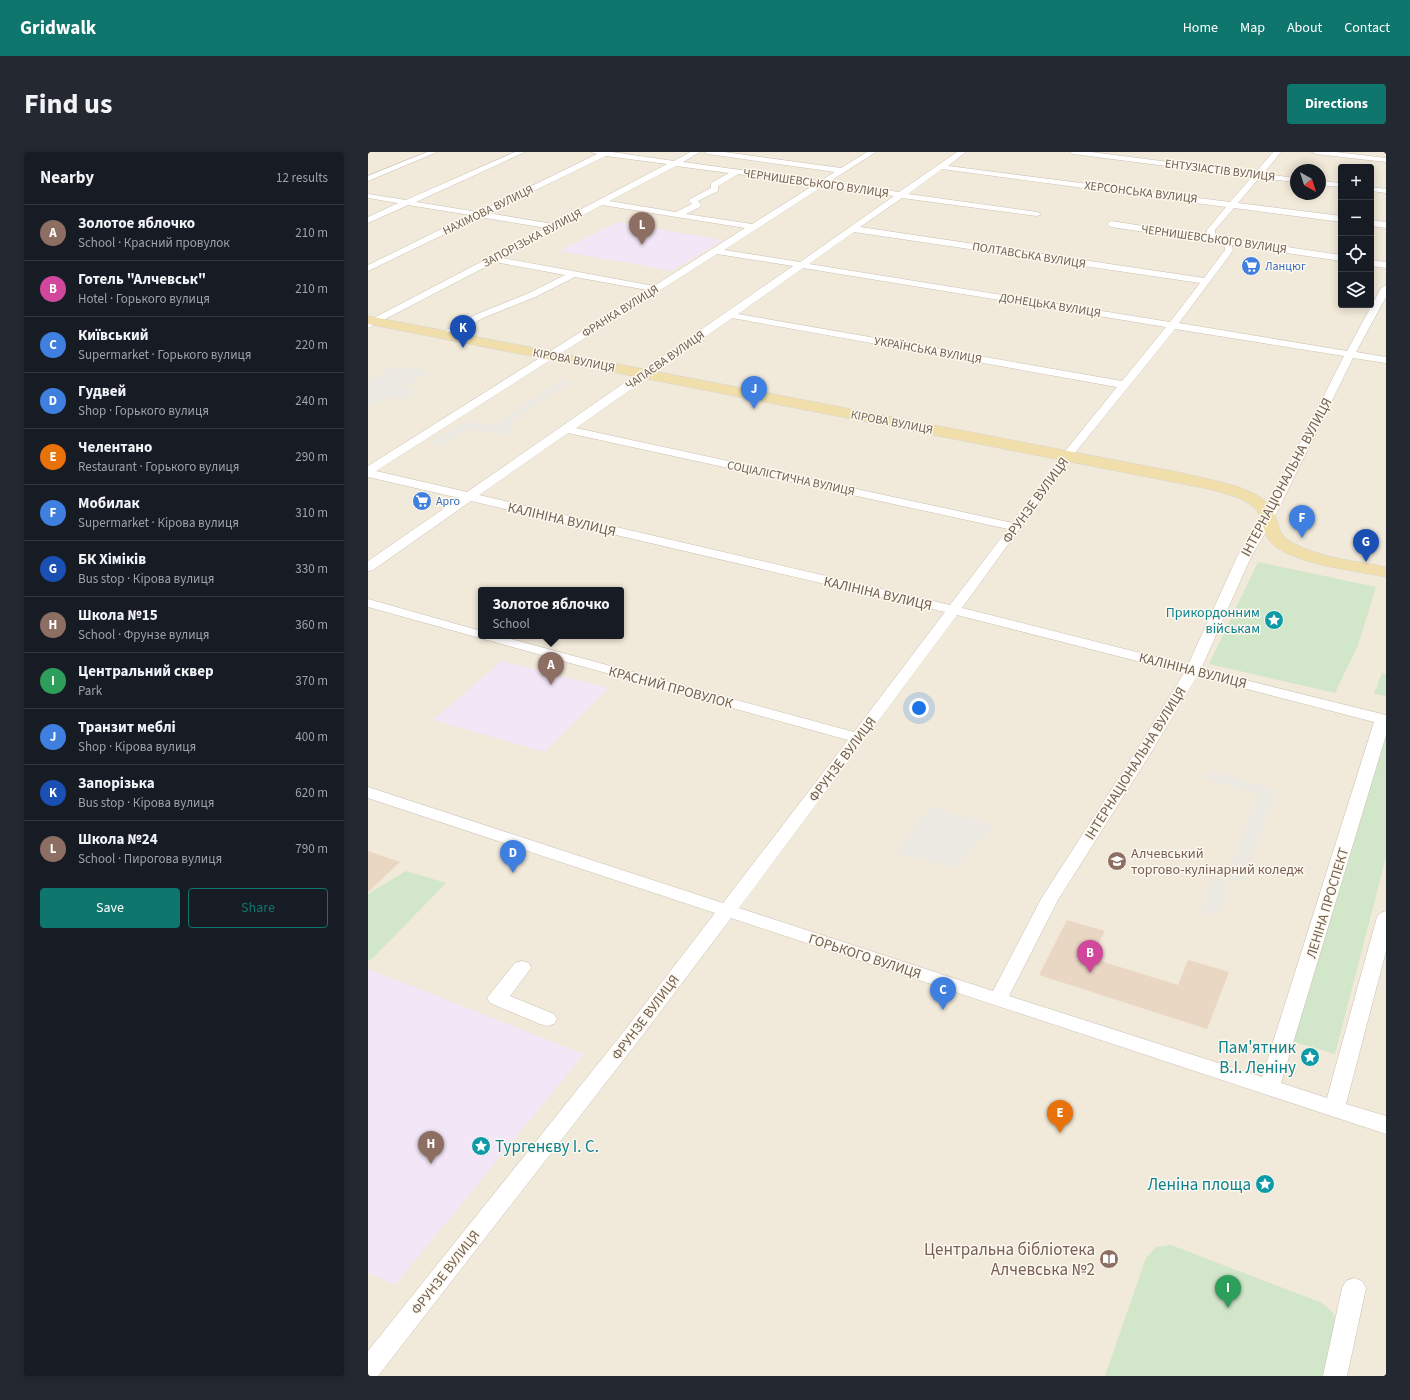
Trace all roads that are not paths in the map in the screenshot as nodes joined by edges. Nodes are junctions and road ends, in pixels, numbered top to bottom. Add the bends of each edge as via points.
1 (433, 152) edge
2 (521, 152) edge
3 (594, 152) edge
4 (696, 152) edge
5 (708, 152) edge
6 (871, 152) edge
7 (962, 152) edge
8 (1073, 152) edge
9 (1277, 152) edge
10 (1316, 152) edge
11 (606, 153) edge
12 (1386, 160) edge
13 (674, 163) junction
14 (941, 166) junction
15 (842, 171) junction
16 (736, 172) junction
17 (1258, 175) junction
18 (368, 179) edge
19 (1290, 179) edge
20 (820, 184) junction
21 (1326, 184) edge
22 (1338, 185) edge
23 (1374, 189) edge
24 (1386, 191) edge
25 (902, 195) junction
26 (368, 196) edge
27 (600, 202) junction
28 (407, 203) junction
29 (1232, 204) junction
30 (480, 214) junction
31 (679, 214) junction
32 (1037, 214) dead end
33 (1338, 219) edge
34 (368, 220) edge
35 (1374, 223) edge
36 (1111, 224) dead end
37 (1386, 225) edge
38 (556, 227) junction
39 (752, 227) junction
40 (853, 229) junction
41 (1222, 240) junction
42 (715, 251) junction
43 (494, 258) junction
44 (1338, 258) edge
45 (1374, 263) edge
46 (1386, 265) edge
47 (800, 266) junction
48 (368, 268) edge
49 (574, 274) junction
50 (1205, 281) junction
51 (656, 289) junction
52 (1385, 290) edge
53 (730, 315) junction
54 (370, 322) edge
55 (1173, 325) junction
56 (445, 335) junction
57 (1350, 354) junction
58 (551, 355) junction
59 (1386, 360) edge
60 (646, 374) junction
61 (1125, 385) junction
62 (566, 429) junction
63 (1066, 456) junction
64 (368, 472) edge
65 (470, 497) junction
66 (1268, 518) junction
67 (1016, 527) junction
68 (368, 567) edge
69 (1386, 572) edge
70 (368, 603) edge
71 (953, 610) junction
72 (478, 635) edge
73 (493, 639) edge
74 (1193, 670) junction
75 (1384, 719) edge
76 (858, 738) junction
77 (368, 792) edge
78 (727, 910) junction
79 (1386, 917) edge
80 (522, 968) dead end
81 (998, 1000) junction
82 (547, 1019) dead end
83 (1269, 1087) junction
84 (1335, 1108) junction
85 (1386, 1125) edge
86 (1354, 1288) dead end
87 (368, 1370) edge
88 (1335, 1376) edge

1 - 18 street
2 - 28 street
3 - 11 street, ЧЕРНИШЕВСЬКОГО ВУЛИЦЯ
4 - 13 street, ЗАПОРІЗЬКА ВУЛИЦЯ
5 - 15 street
6 - 15 street, ФРАНКА ВУЛИЦЯ
7 - 14 street, ЧАПАЄВА ВУЛИЦЯ
8 - 17 street, ЕНТУЗІАСТІВ ВУЛИЦЯ
9 - 17 street, ФРУНЗЕ ВУЛИЦЯ
10 - 12 street
11 - 13 street, ЧЕРНИШЕВСЬКОГО ВУЛИЦЯ
11 - 30 street, НАХІМОВА ВУЛИЦЯ
13 - 16 street, ЧЕРНИШЕВСЬКОГО ВУЛИЦЯ
13 - 27 street, ЗАПОРІЗЬКА ВУЛИЦЯ
14 - 25 street, ЧАПАЄВА ВУЛИЦЯ
14 - 29 street, ХЕРСОНСЬКА ВУЛИЦЯ
15 - 20 street, ФРАНКА ВУЛИЦЯ
16 - 20 street, ЧЕРНИШЕВСЬКОГО ВУЛИЦЯ
16 - 31 street via 714,185 715,189 693,201 697,205
17 - 19 street, ЕНТУЗІАСТІВ ВУЛИЦЯ
17 - 29 street, ФРУНЗЕ ВУЛИЦЯ
20 - 25 street, ЧЕРНИШЕВСЬКОГО ВУЛИЦЯ
20 - 39 street, ФРАНКА ВУЛИЦЯ
21 - 22 street
23 - 24 street
25 - 32 street, ЧЕРНИШЕВСЬКОГО ВУЛИЦЯ
25 - 40 street, ЧАПАЄВА ВУЛИЦЯ
26 - 28 street
27 - 31 street
27 - 38 street, ЗАПОРІЗЬКА ВУЛИЦЯ
28 - 30 street
28 - 34 street
29 - 33 street, ХЕРСОНСЬКА ВУЛИЦЯ
29 - 41 street, ФРУНЗЕ ВУЛИЦЯ via 1211,230 1211,235
30 - 38 street
30 - 48 street, НАХІМОВА ВУЛИЦЯ
31 - 39 street
35 - 37 street
36 - 41 street, ЧЕРНИШЕВСЬКОГО ВУЛИЦЯ
38 - 43 street, ЗАПОРІЗЬКА ВУЛИЦЯ
39 - 42 street, ФРАНКА ВУЛИЦЯ
40 - 47 street, ЧАПАЄВА ВУЛИЦЯ
40 - 50 street, ПОЛТАВСЬКА ВУЛИЦЯ
41 - 44 street, ЧЕРНИШЕВСЬКОГО ВУЛИЦЯ
41 - 50 street, ФРУНЗЕ ВУЛИЦЯ via 1229,246 1229,250
42 - 47 street, ДОНЕЦЬКА ВУЛИЦЯ
42 - 51 street, ФРАНКА ВУЛИЦЯ
43 - 49 street
43 - 54 street, ЗАПОРІЗЬКА ВУЛИЦЯ
45 - 46 street
47 - 53 street, ЧАПАЄВА ВУЛИЦЯ
47 - 55 street, ДОНЕЦЬКА ВУЛИЦЯ
49 - 51 street
49 - 56 street via 532,295 480,316
50 - 55 street, ФРУНЗЕ ВУЛИЦЯ
51 - 58 street, ФРАНКА ВУЛИЦЯ
52 - 57 street, ІНТЕРНАЦІОНАЛЬНА ВУЛИЦЯ
53 - 60 street, ЧАПАЄВА ВУЛИЦЯ
53 - 61 street, УКРАЇНСЬКА ВУЛИЦЯ
54 - 56 main road, КІРОВА ВУЛИЦЯ
55 - 57 street, ДОНЕЦЬКА ВУЛИЦЯ
55 - 61 street, ФРУНЗЕ ВУЛИЦЯ
56 - 58 main road, КІРОВА ВУЛИЦЯ
57 - 59 street, ДОНЕЦЬКА ВУЛИЦЯ
57 - 66 street, ІНТЕРНАЦІОНАЛЬНА ВУЛИЦЯ
58 - 60 main road, КІРОВА ВУЛИЦЯ
58 - 64 street, ФРАНКА ВУЛИЦЯ
60 - 62 street, ЧАПАЄВА ВУЛИЦЯ
60 - 63 main road, КІРОВА ВУЛИЦЯ
61 - 63 street, ФРУНЗЕ ВУЛИЦЯ
62 - 65 street, ЧАПАЄВА ВУЛИЦЯ
62 - 67 street, СОЦІАЛІСТИЧНА ВУЛИЦЯ
63 - 66 main road, КІРОВА ВУЛИЦЯ via 1232,490 1253,500 1263,508
63 - 67 street, ФРУНЗЕ ВУЛИЦЯ
64 - 65 street, КАЛІНІНА ВУЛИЦЯ
65 - 68 street, ЧАПАЄВА ВУЛИЦЯ
65 - 71 street, КАЛІНІНА ВУЛИЦЯ
66 - 69 main road, КІРОВА ВУЛИЦЯ via 1273,537 1286,546 1306,554
66 - 74 street, ІНТЕРНАЦІОНАЛЬНА ВУЛИЦЯ via 1244,557
67 - 71 street, ФРУНЗЕ ВУЛИЦЯ
70 - 72 street, КРАСНИЙ ПРОВУЛОК
71 - 74 street, КАЛІНІНА ВУЛИЦЯ
71 - 76 street, ФРУНЗЕ ВУЛИЦЯ
73 - 76 street, КРАСНИЙ ПРОВУЛОК
74 - 75 street, КАЛІНІНА ВУЛИЦЯ
74 - 81 street, ІНТЕРНАЦІОНАЛЬНА ВУЛИЦЯ via 1050,899
75 - 83 street, ЛЕНІНА ПРОСПЕКТ
76 - 78 street, ФРУНЗЕ ВУЛИЦЯ
77 - 78 street, ГОРЬКОГО ВУЛИЦЯ
78 - 81 street, ГОРЬКОГО ВУЛИЦЯ
78 - 87 street, ФРУНЗЕ ВУЛИЦЯ via 632,1036
79 - 84 street
80 - 82 street via 497,998
81 - 83 street, ГОРЬКОГО ВУЛИЦЯ
83 - 84 street, ГОРЬКОГО ВУЛИЦЯ
84 - 85 street, ГОРЬКОГО ВУЛИЦЯ
86 - 88 street

